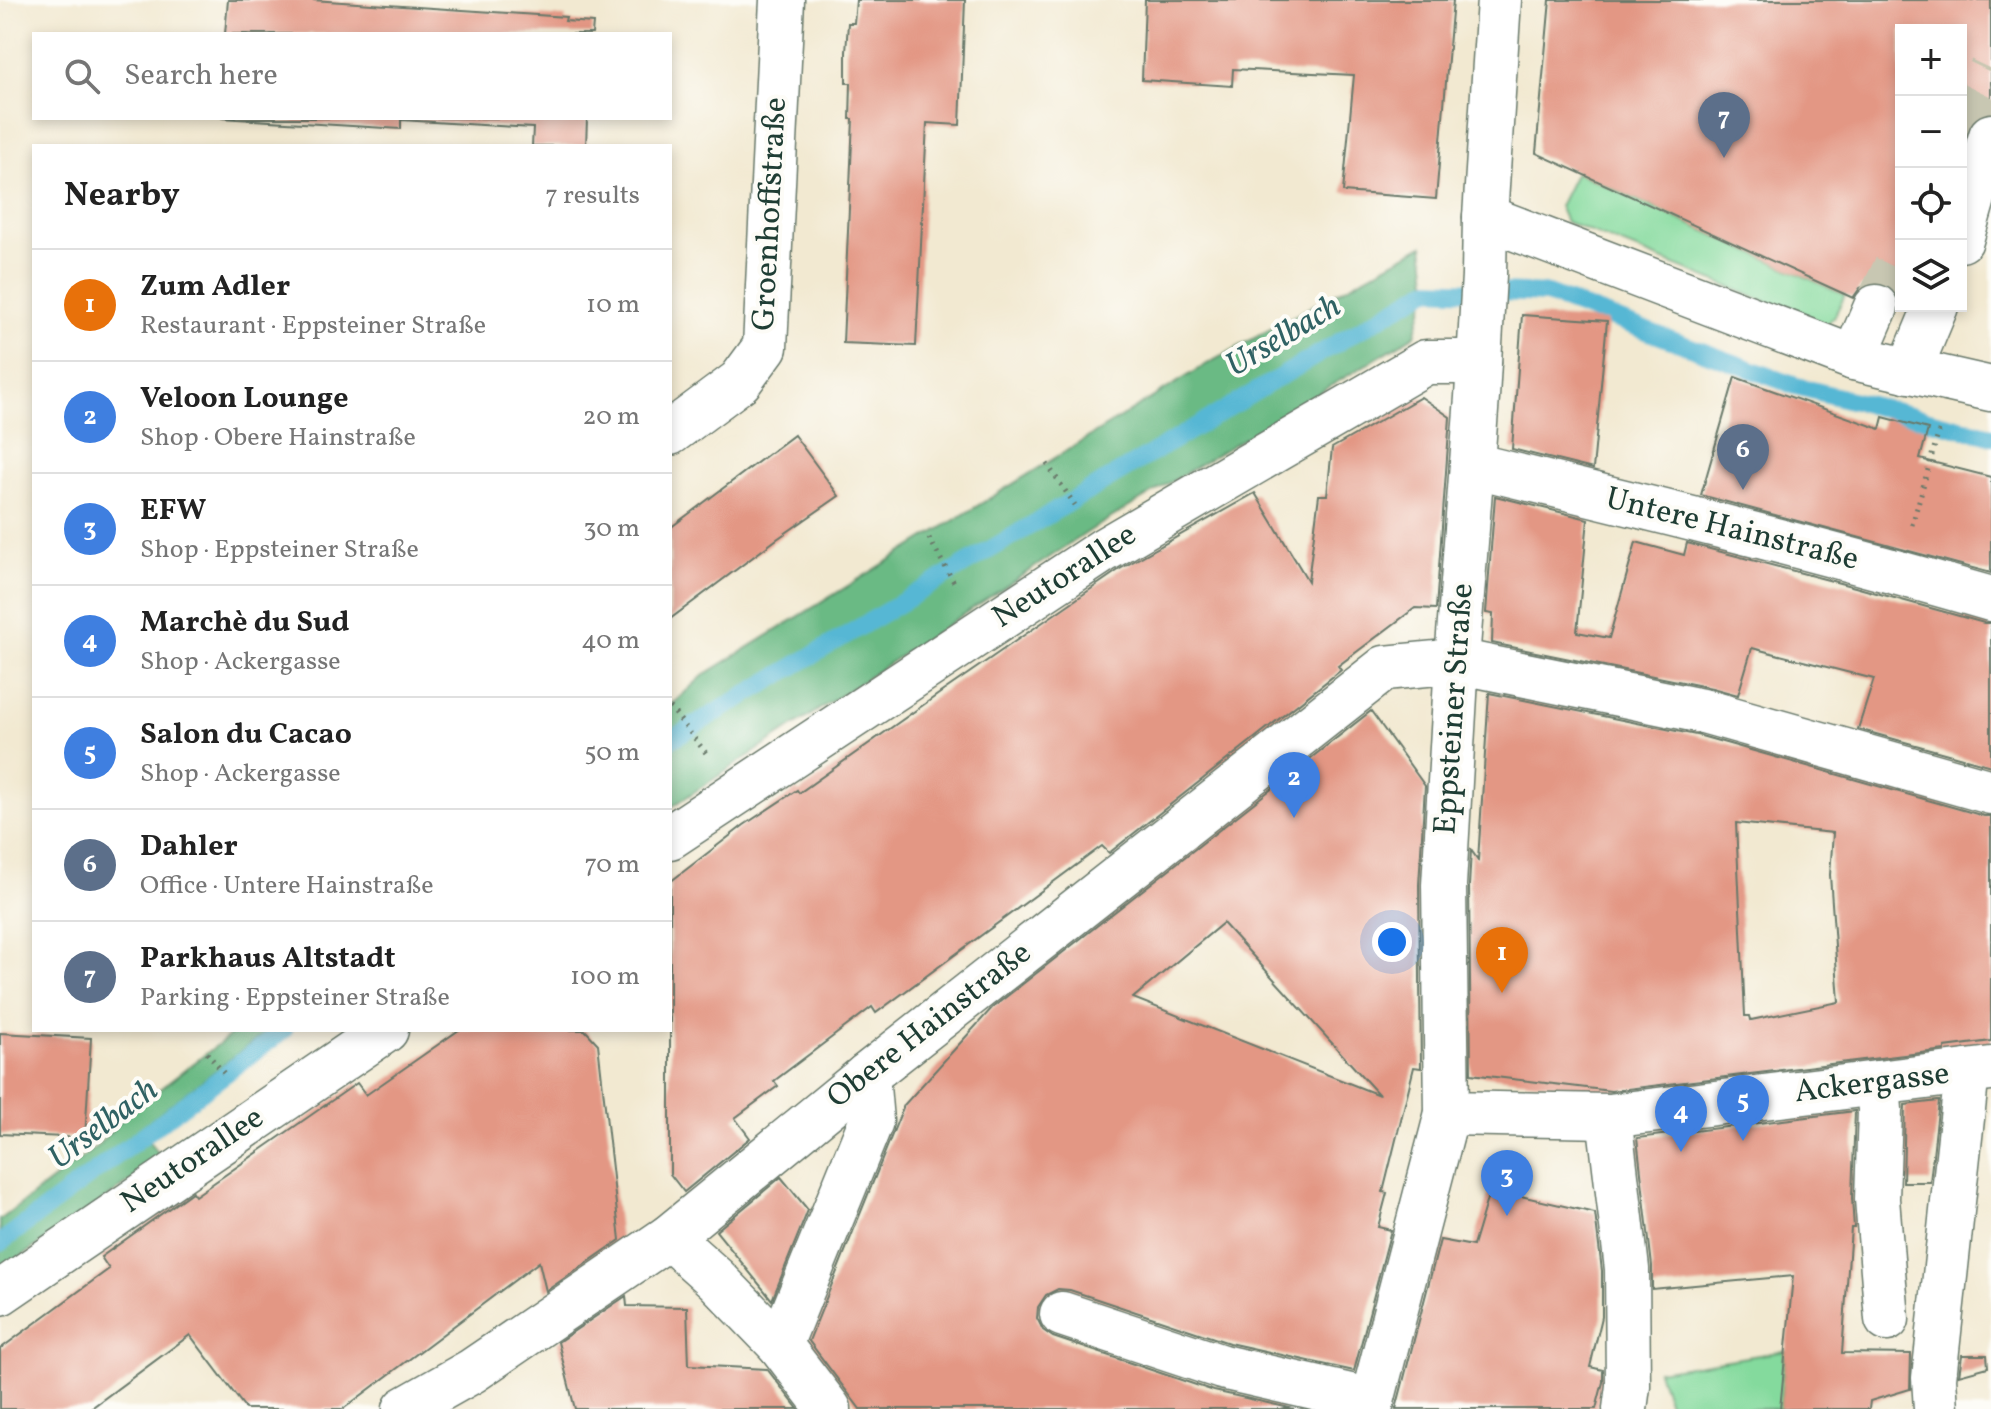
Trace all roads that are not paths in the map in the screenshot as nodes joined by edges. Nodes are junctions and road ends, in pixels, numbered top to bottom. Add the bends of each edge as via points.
1 (782, 0) edge
2 (1499, 0) edge
3 (1991, 136) edge
4 (1485, 217) junction
5 (1967, 219) edge
6 (1876, 307) tunnel mouth
7 (1934, 312) edge
8 (1854, 358) junction
9 (1479, 362) junction
10 (1909, 371) junction
11 (1991, 389) edge
12 (672, 432) edge
13 (1472, 465) junction
14 (1991, 599) edge
15 (1457, 661) junction
16 (1991, 792) edge
17 (672, 836) edge
18 (383, 1032) edge
19 (1979, 1070) edge
20 (867, 1075) junction
21 (1878, 1083) junction
22 (1447, 1113) junction
23 (1609, 1116) junction
24 (669, 1237) junction
25 (0, 1293) edge
26 (1062, 1314) dead end
27 (1887, 1319) dead end
28 (780, 1345) junction
29 (1371, 1405) edge
30 (405, 1409) edge
31 (829, 1409) edge
32 (1625, 1409) edge
33 (1936, 1409) edge

1 - 12 street, Groenhoffstraße via 765,347 740,381
2 - 4 street, Eppsteiner Straße
3 - 5 street
4 - 8 street
4 - 9 street, Eppsteiner Straße
6 - 8 street
7 - 10 street
8 - 10 street
9 - 13 street, Eppsteiner Straße
9 - 17 street, Neutorallee via 1426,362 1104,550
10 - 11 street
13 - 14 street, Untere Hainstraße via 1686,516
13 - 15 street, Eppsteiner Straße
15 - 16 street, Obere Hainstraße via 1707,712
15 - 20 street, Obere Hainstraße via 1385,668
15 - 22 street, Eppsteiner Straße via 1444,885
18 - 25 street, Neutorallee
19 - 21 street, Ackergasse
19 - 33 street via 1934,1378
20 - 24 street, Obere Hainstraße
20 - 28 street via 871,1121
21 - 23 street, Ackergasse
21 - 27 street via 1877,1199
22 - 23 street, Ackergasse
22 - 29 street, Eppsteiner Straße
23 - 32 street via 1627,1269
24 - 28 street
24 - 30 street, Obere Hainstraße via 472,1371
26 - 29 street via 1222,1367
28 - 31 street

